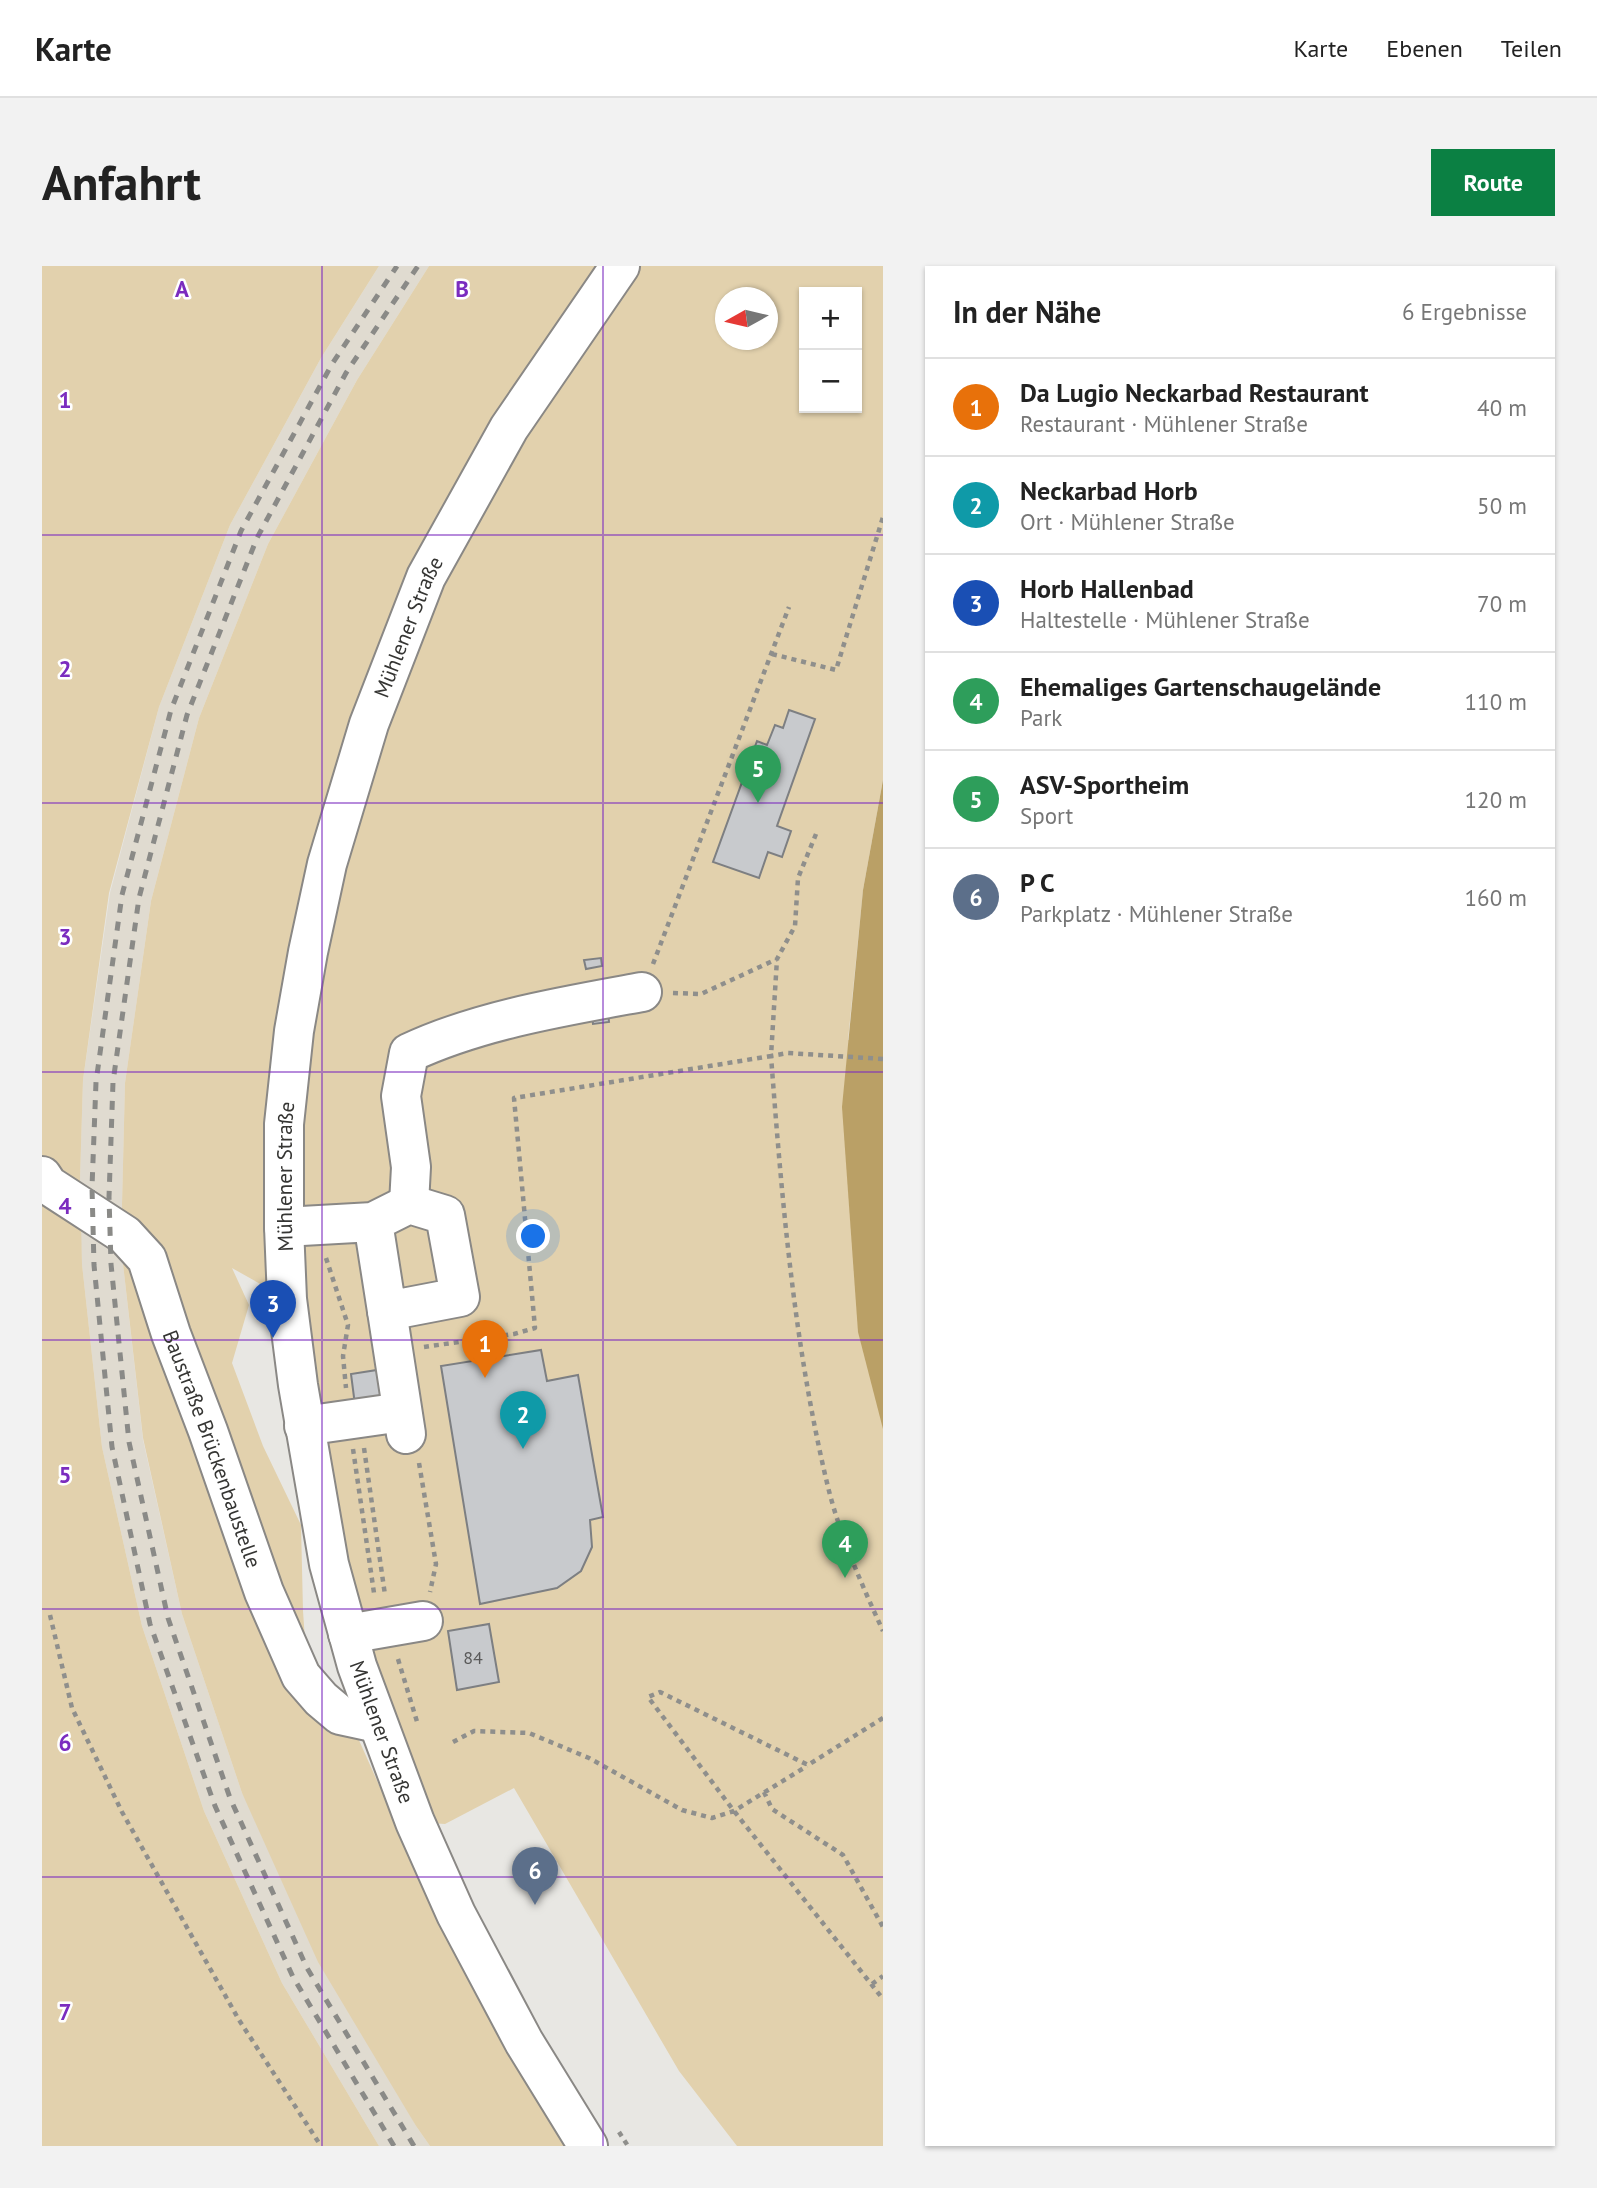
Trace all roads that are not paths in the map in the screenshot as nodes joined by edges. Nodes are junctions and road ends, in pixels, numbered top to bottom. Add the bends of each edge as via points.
1 (620, 266) edge
2 (642, 992) road end
3 (42, 1177) edge
4 (409, 1204) junction
5 (373, 1222) junction
6 (299, 1226) junction
7 (387, 1311) junction
8 (304, 1426) junction
9 (377, 1723) junction
10 (601, 2135) edge

1 - 6 main road, Mühlener Straße via 509,428 432,566 369,724 327,864 301,992 284,1124
2 - 4 main road via 455,1034 409,1053 401,1097 411,1167
3 - 9 main road, Baustraße Brückenbaustelle via 125,1235 147,1259 264,1592 301,1676 340,1715
4 - 5 main road
4 - 7 main road via 445,1214 460,1297
5 - 6 main road
5 - 7 main road
6 - 8 main road, Mühlener Straße via 287,1299
7 - 8 main road via 404,1423 355,1419
8 - 9 main road, Mühlener Straße via 328,1564 386,1628
9 - 10 main road, Mühlener Straße via 456,1914 524,2042

